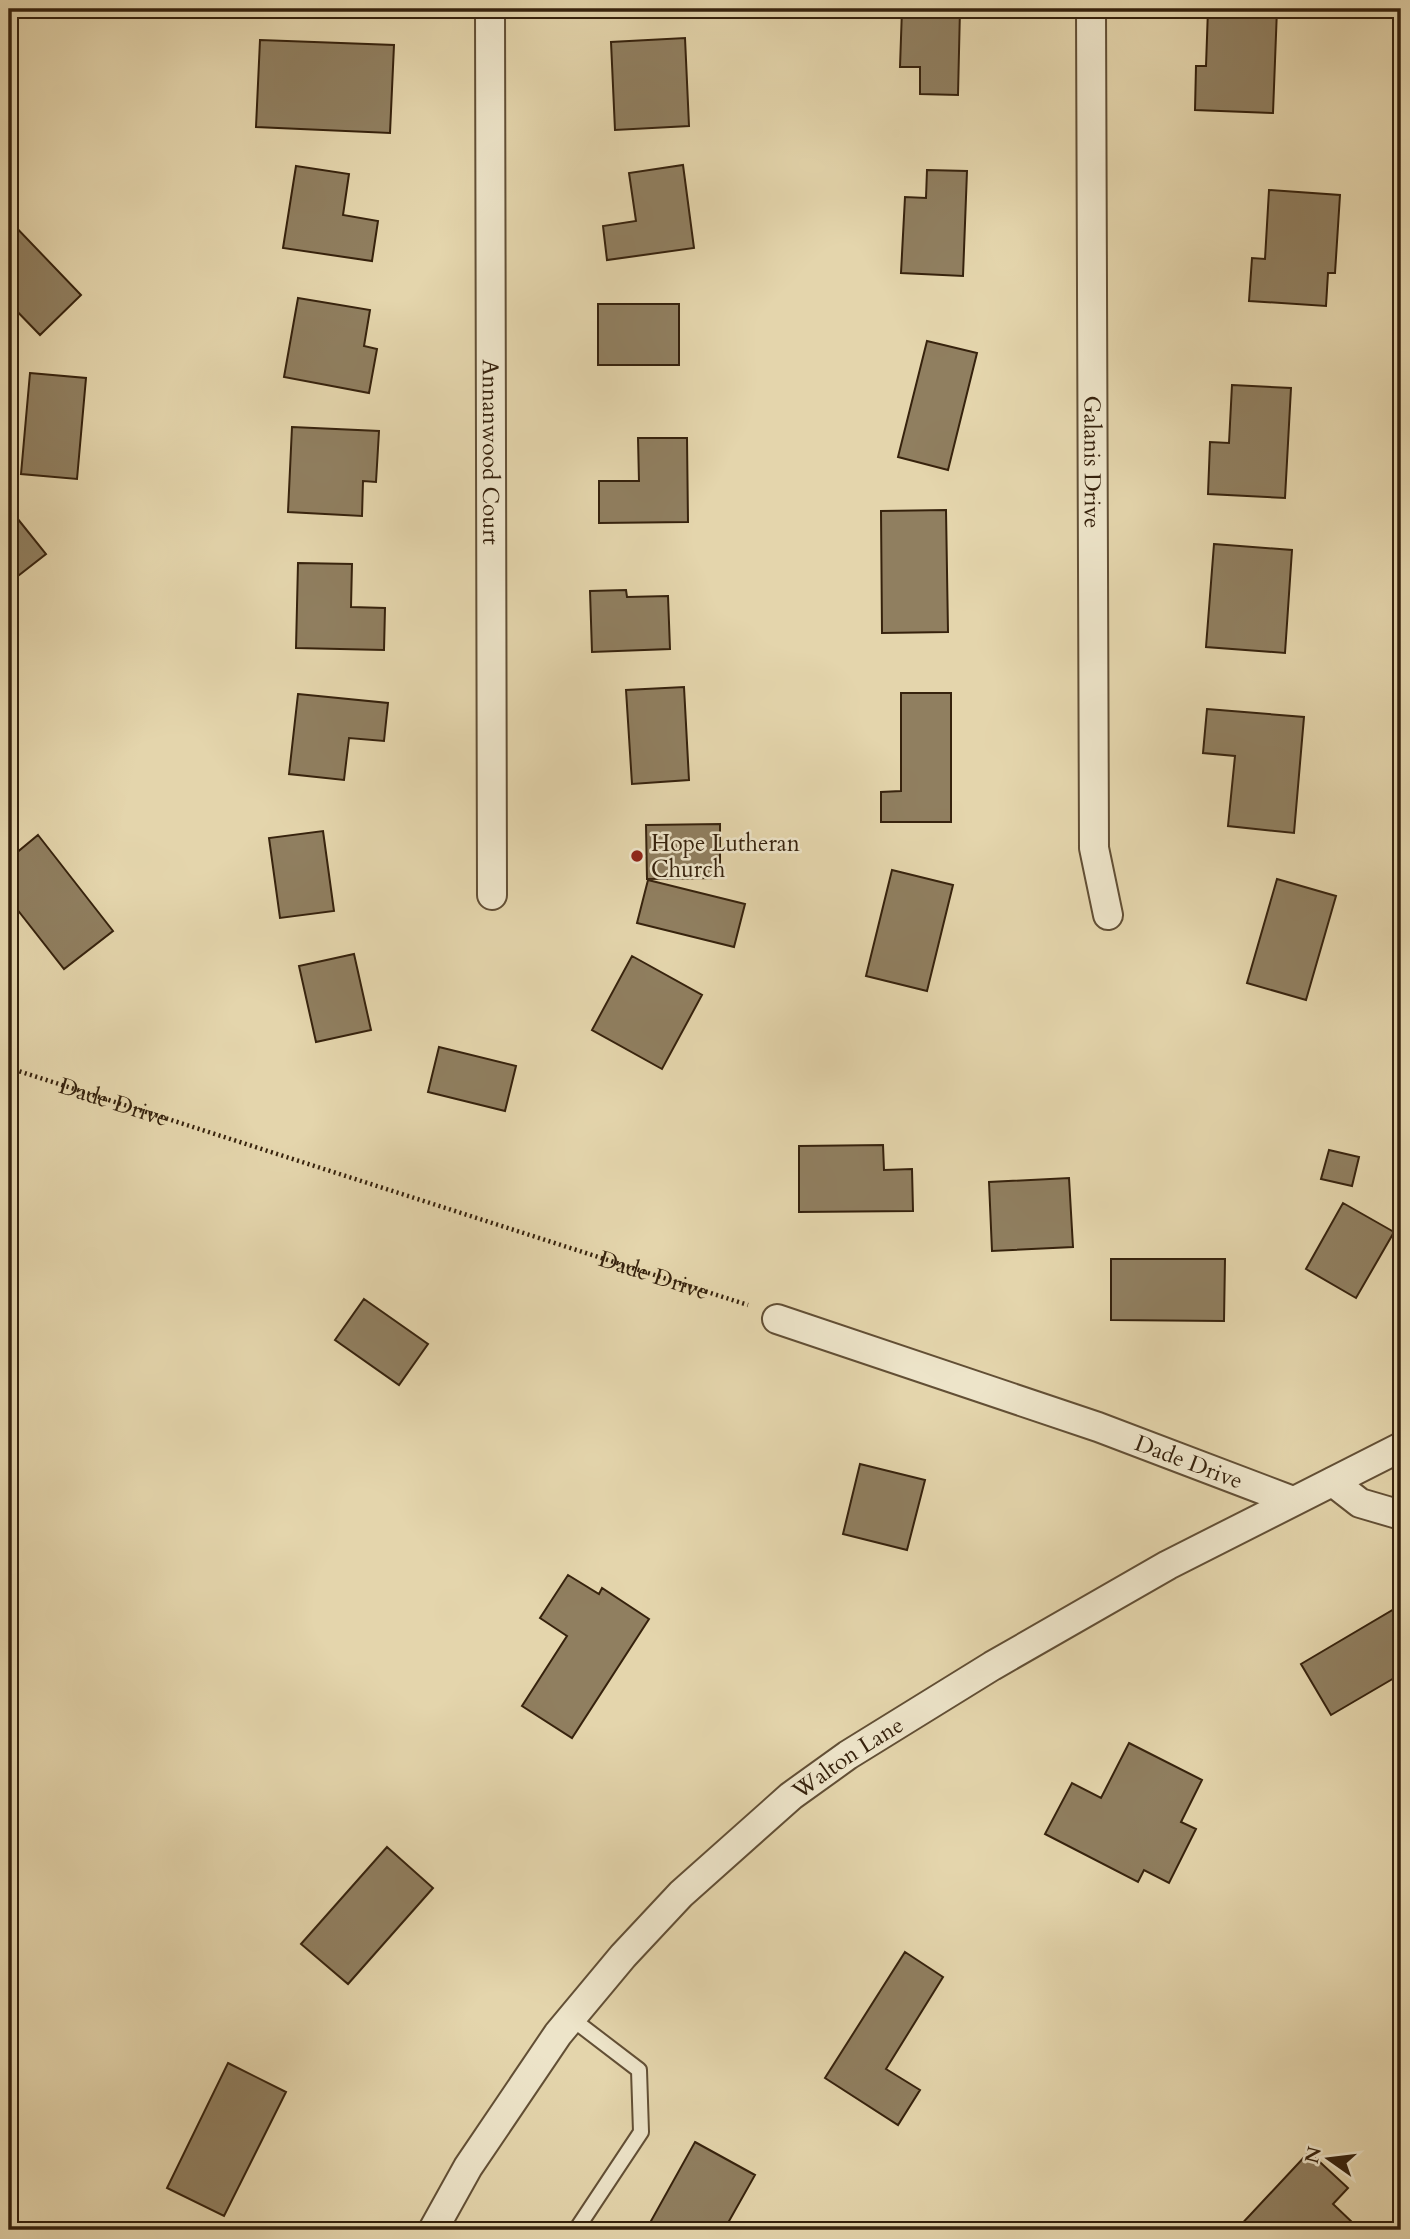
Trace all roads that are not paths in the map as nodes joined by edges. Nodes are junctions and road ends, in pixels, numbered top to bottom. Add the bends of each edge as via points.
1 (490, 9) edge
2 (1091, 9) edge
3 (492, 895) dead end
4 (1108, 915) dead end
5 (777, 1319) road end
6 (1401, 1447) edge
7 (1333, 1482) junction
8 (1293, 1501) junction
9 (1401, 1515) edge
10 (571, 2018) junction
11 (433, 2230) edge
12 (576, 2230) edge

1 - 3 street, Annanwood Court
2 - 4 street, Galanis Drive via 1094,848
5 - 8 street, Dade Drive via 1098,1427
6 - 7 street, Walton Lane
7 - 8 street, Walton Lane
7 - 9 street via 1360,1503
8 - 10 street, Walton Lane via 1168,1565 848,1755 791,1796 681,1894
10 - 11 street, Walton Lane via 468,2167
10 - 12 lane via 639,2070 641,2132

